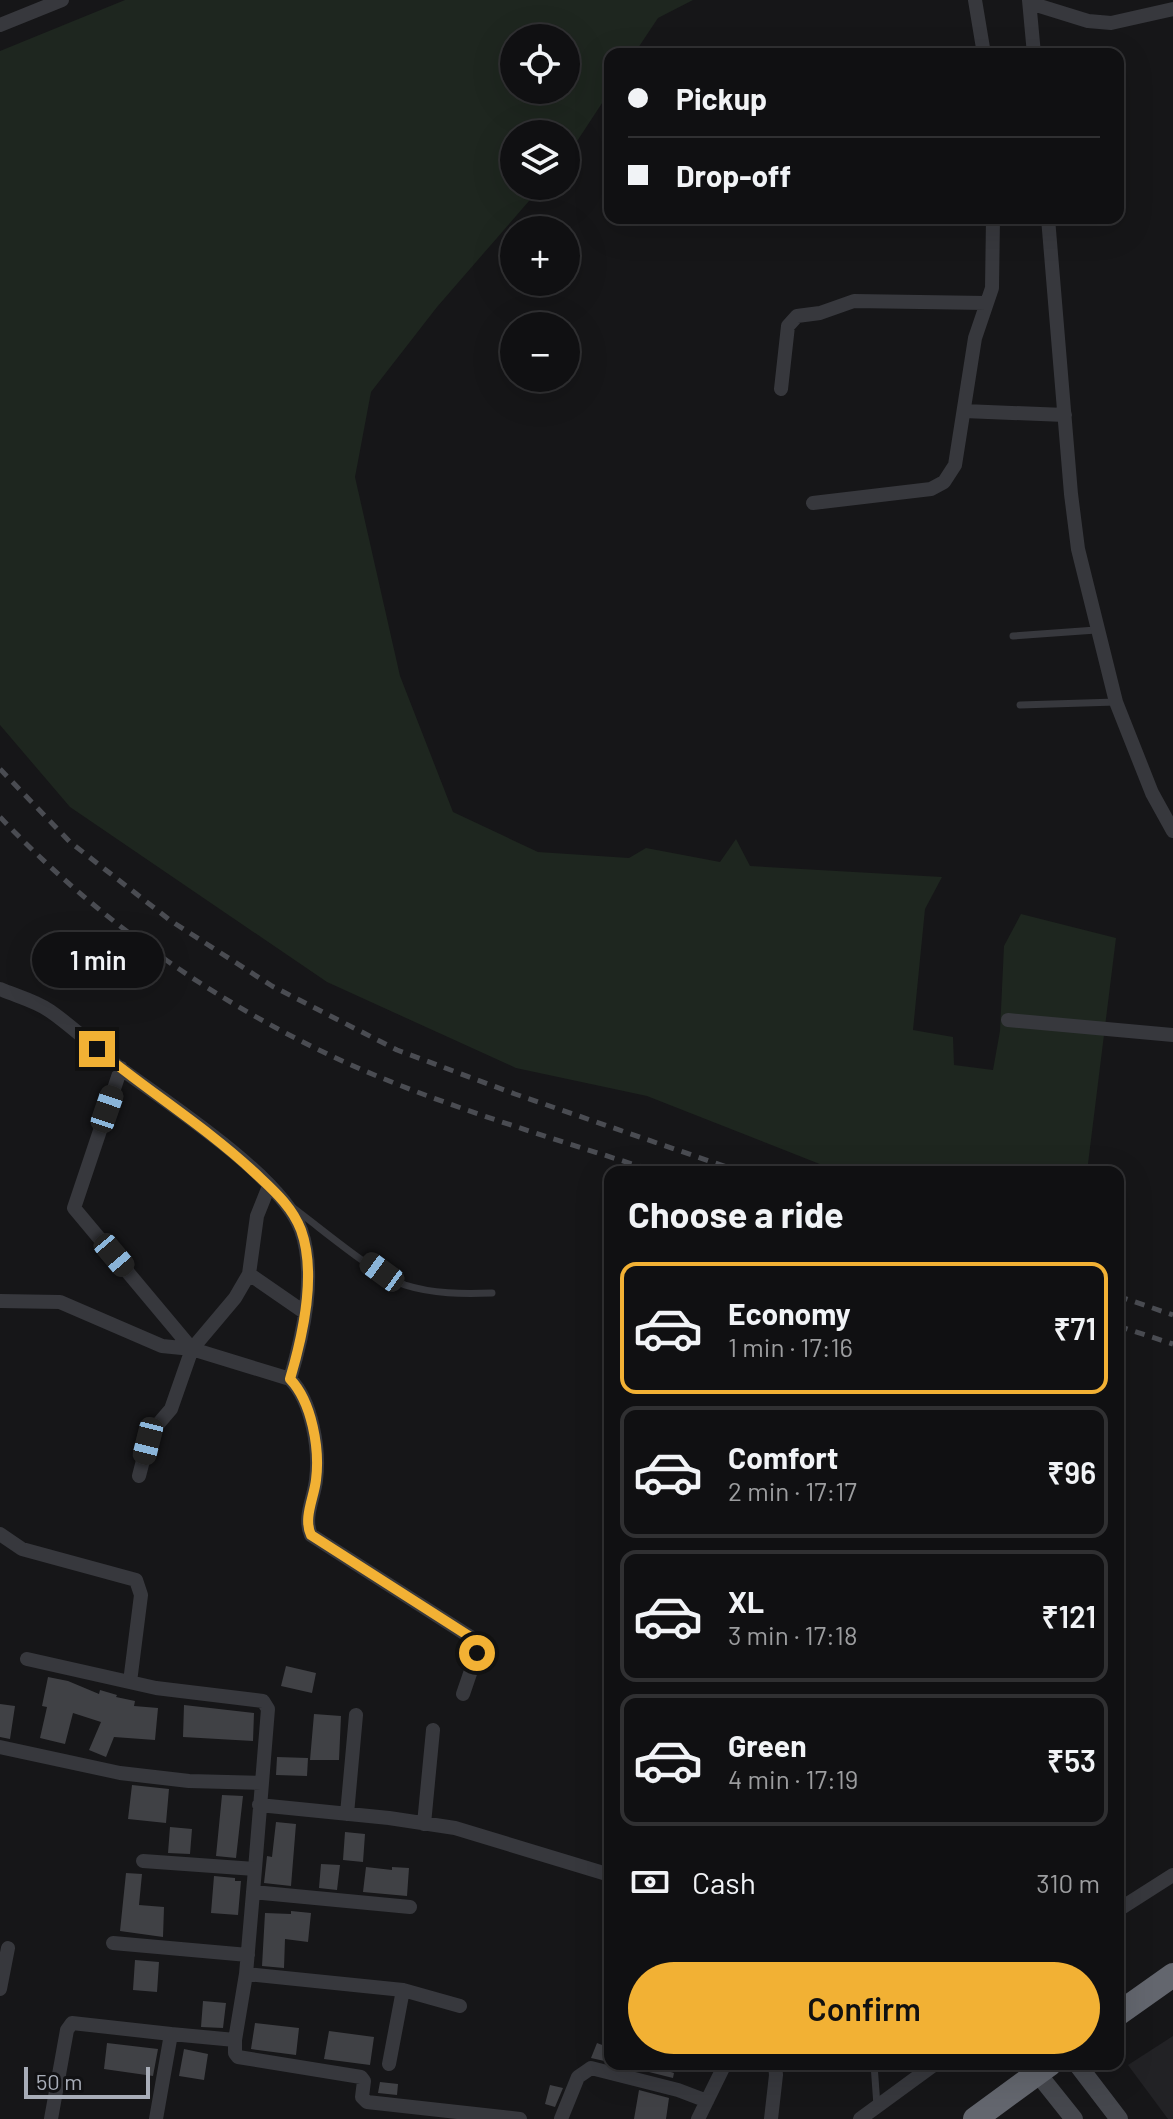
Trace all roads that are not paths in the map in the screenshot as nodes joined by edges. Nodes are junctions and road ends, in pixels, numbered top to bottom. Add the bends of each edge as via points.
1 (62, 0) edge
2 (975, 0) edge
3 (1030, 1) edge
4 (1173, 9) edge
5 (0, 25) edge
6 (983, 48) edge
7 (1034, 48) edge
8 (993, 224) edge
9 (1049, 224) edge
10 (986, 303) junction
11 (781, 389) dead end
12 (964, 411) junction
13 (1065, 415) junction
14 (813, 503) dead end
15 (1096, 630) junction
16 (1013, 636) dead end
17 (1116, 702) junction
18 (1020, 705) dead end
19 (1173, 831) edge
20 (0, 989) edge
21 (1008, 1020) dead end
22 (1173, 1035) edge
23 (121, 1068) junction
24 (269, 1186) junction
25 (287, 1204) junction
26 (249, 1274) junction
27 (492, 1293) dead end
28 (0, 1301) edge
29 (304, 1312) junction
30 (192, 1349) junction
31 (290, 1379) junction
32 (139, 1476) dead end
33 (0, 1534) edge
34 (27, 1659) dead end
35 (130, 1682) junction
36 (463, 1694) dead end
37 (356, 1715) dead end
38 (433, 1730) dead end
39 (0, 1747) edge
40 (261, 1783) junction
41 (259, 1805) junction
42 (347, 1814) junction
43 (424, 1824) junction
44 (143, 1861) dead end
45 (255, 1869) junction
46 (604, 1873) edge
47 (1173, 1875) edge
48 (253, 1892) junction
49 (1124, 1906) edge
50 (410, 1907) dead end
51 (113, 1943) dead end
52 (8, 1948) dead end
53 (248, 1955) junction
54 (246, 1974) junction
55 (1173, 1975) edge
56 (0, 1989) edge
57 (403, 1990) junction
58 (460, 2006) dead end
59 (1124, 2010) edge
60 (171, 2034) junction
61 (235, 2040) junction
62 (389, 2064) dead end
63 (722, 2070) edge
64 (776, 2070) edge
65 (874, 2070) edge
66 (927, 2070) edge
67 (1043, 2070) edge
68 (1045, 2070) edge
69 (1082, 2070) edge
70 (707, 2101) junction
71 (877, 2106) junction
72 (51, 2119) edge
73 (156, 2119) edge
74 (520, 2119) edge
75 (561, 2119) edge
76 (698, 2119) edge
77 (771, 2119) edge
78 (860, 2119) edge
79 (975, 2119) edge
80 (1074, 2119) edge
81 (1119, 2119) edge

1 - 5 street
2 - 6 street
3 - 4 street via 1088,21 1111,23
3 - 7 street
8 - 10 street via 994,274
9 - 13 street
10 - 11 street via 854,301 797,316 788,326
10 - 12 street
12 - 13 street
12 - 14 street via 955,465 944,482 931,489
13 - 15 street via 1078,549
15 - 16 lane
15 - 17 street
17 - 18 lane
17 - 19 street
20 - 23 street via 48,1009
21 - 22 street
23 - 24 street via 229,1148
23 - 30 street via 74,1208
24 - 25 street
24 - 26 street via 257,1216
25 - 27 lane via 403,1284
25 - 29 street via 301,1229 308,1263
26 - 29 street
26 - 30 street
28 - 30 street via 60,1302 162,1346
29 - 31 street
30 - 31 street
30 - 32 street via 171,1409 148,1441
31 - 36 street via 318,1449 307,1522 311,1535 472,1638 477,1653
33 - 35 street via 22,1549 136,1580 141,1595
34 - 35 street
35 - 40 street via 263,1701 268,1709
37 - 42 street
38 - 43 street
39 - 40 street via 120,1773
40 - 41 street
41 - 42 street
41 - 45 street
42 - 43 street
43 - 46 street via 455,1828
44 - 45 street
45 - 48 street
47 - 49 street
48 - 50 street
48 - 53 street
51 - 53 street
52 - 56 street
53 - 54 street
54 - 57 street
54 - 61 street
55 - 59 highway
57 - 58 street
57 - 62 street
60 - 61 street
60 - 72 street via 72,2023
60 - 73 street
61 - 74 street via 238,2057 361,2077 367,2102
63 - 70 street
64 - 77 street
65 - 71 lane
66 - 71 street
67 - 79 highway
68 - 80 street
69 - 81 street
70 - 75 street via 591,2068 578,2077
70 - 76 street
71 - 78 street

